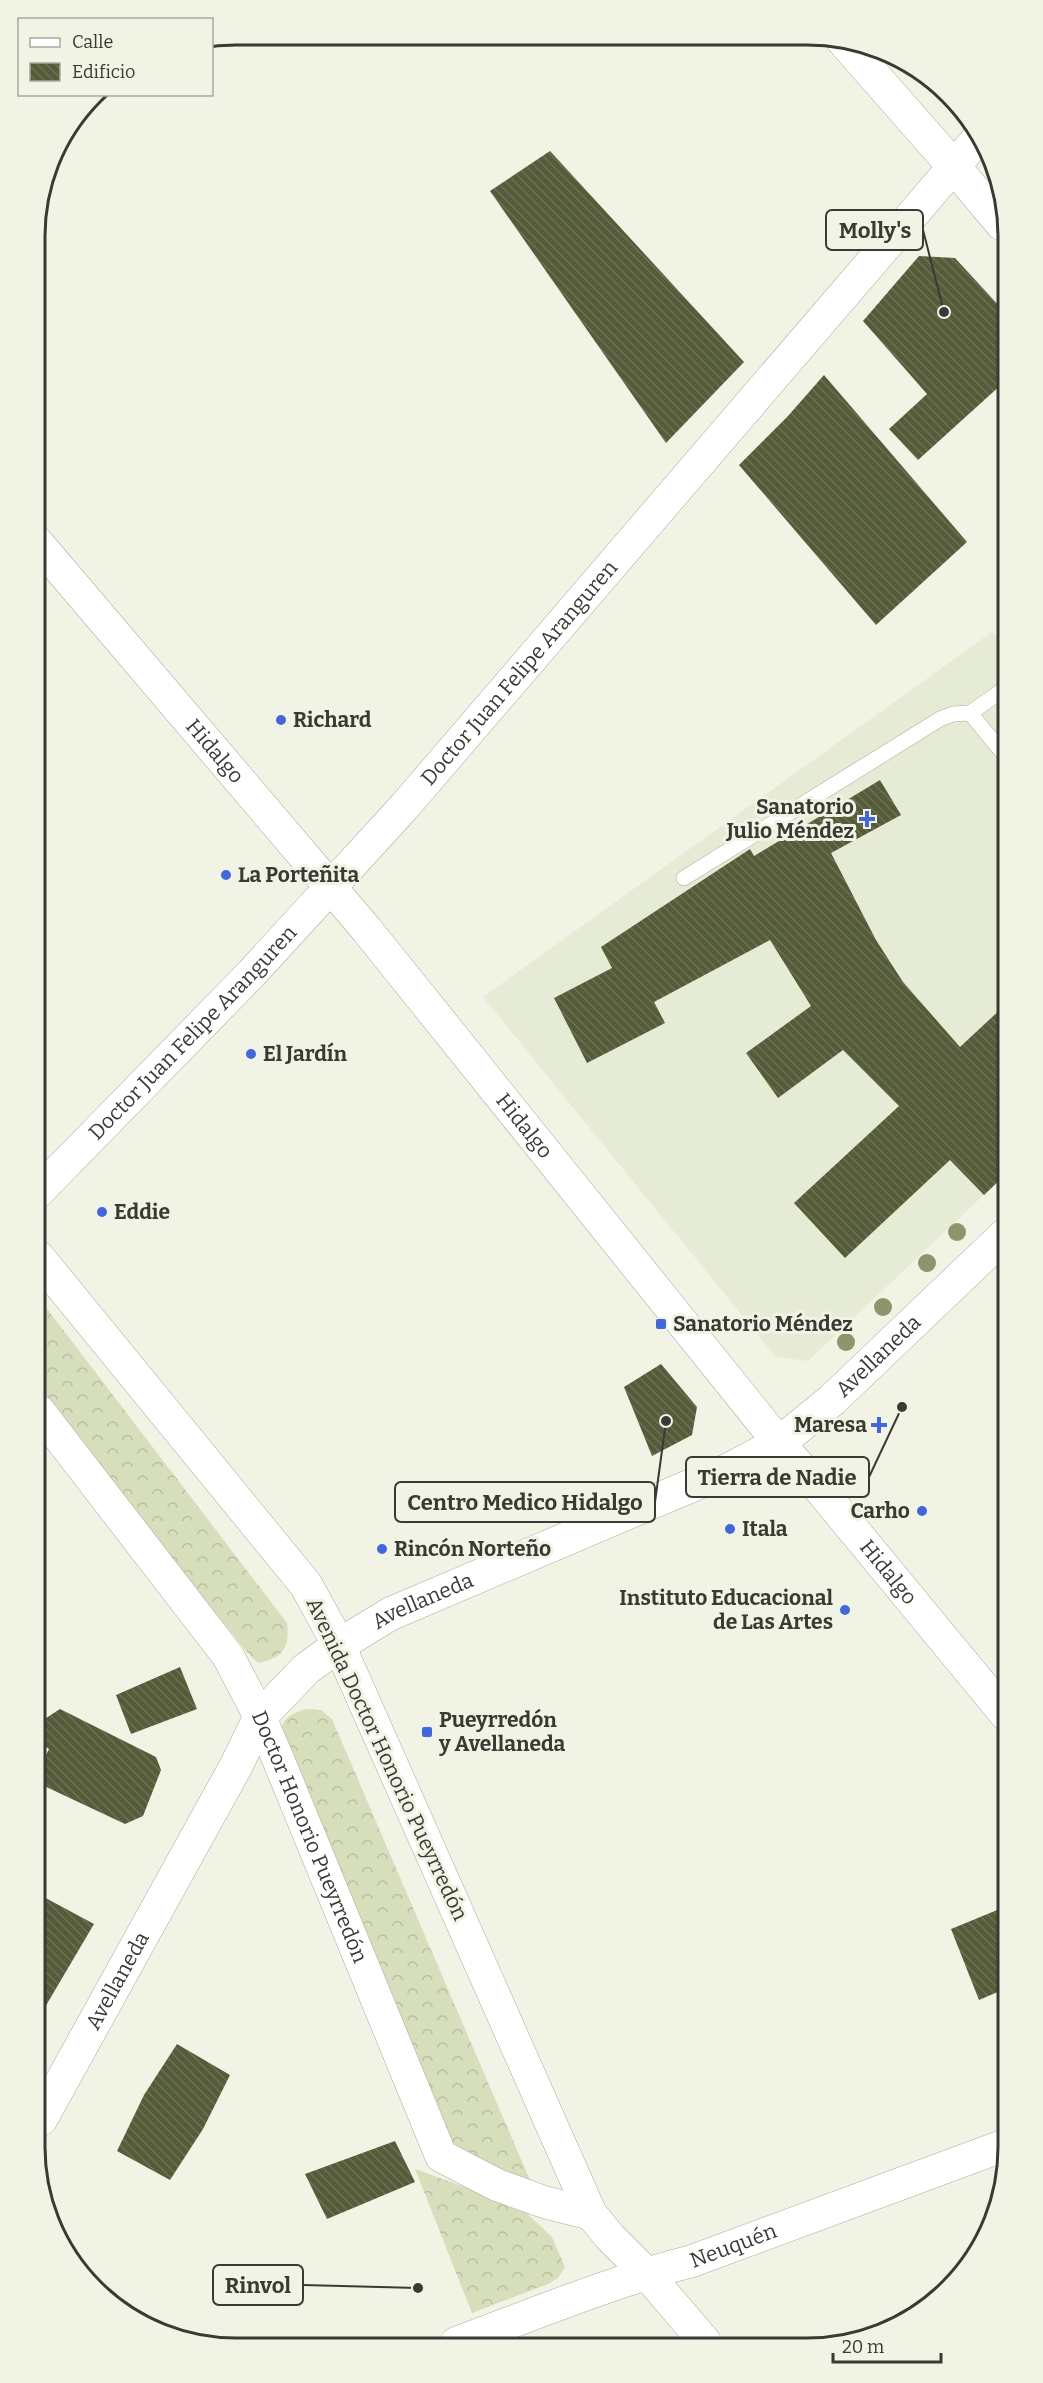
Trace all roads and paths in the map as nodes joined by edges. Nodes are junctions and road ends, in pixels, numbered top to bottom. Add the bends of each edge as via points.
1 (852, 51) edge
2 (974, 144) edge
3 (955, 168) junction
4 (997, 217) edge
5 (45, 553) edge
6 (998, 693) edge
7 (970, 713) junction
8 (998, 747) edge
9 (684, 878) dead end
10 (330, 887) junction
11 (45, 1185) edge
12 (998, 1242) edge
13 (45, 1266) edge
14 (45, 1420) edge
15 (779, 1443) junction
16 (339, 1645) junction
17 (998, 1705) edge
18 (260, 1717) junction
19 (45, 2112) edge
20 (998, 2148) edge
21 (591, 2214) junction
22 (646, 2273) junction
23 (517, 2333) edge
24 (486, 2338) edge
25 (702, 2338) edge

1 - 3 street
2 - 3 street, Doctor Juan Felipe Aranguren
3 - 4 street
3 - 10 street, Doctor Juan Felipe Aranguren via 453,751
5 - 10 street, Hidalgo
6 - 7 lane
7 - 8 lane
7 - 9 lane via 939,719
10 - 11 street, Doctor Juan Felipe Aranguren via 252,973
10 - 15 street, Hidalgo
12 - 15 street, Avellaneda via 832,1400
13 - 16 street, Avenida Doctor Honorio Pueyrredón via 306,1585
14 - 18 street, Doctor Honorio Pueyrredón via 228,1656
15 - 16 street, Avellaneda via 728,1470 390,1614
15 - 17 street, Hidalgo
16 - 18 street, Avellaneda via 306,1669
16 - 21 street, Avenida Doctor Honorio Pueyrredón
18 - 19 street, Avellaneda
18 - 21 street, Doctor Honorio Pueyrredón via 441,2156 506,2188
20 - 22 street, Neuquén via 692,2261
21 - 22 street, Avenida Doctor Honorio Pueyrredón
22 - 23 street, Neuquén via 568,2300
22 - 25 street, Avenida Doctor Honorio Pueyrredón
23 - 24 street, Neuquén

